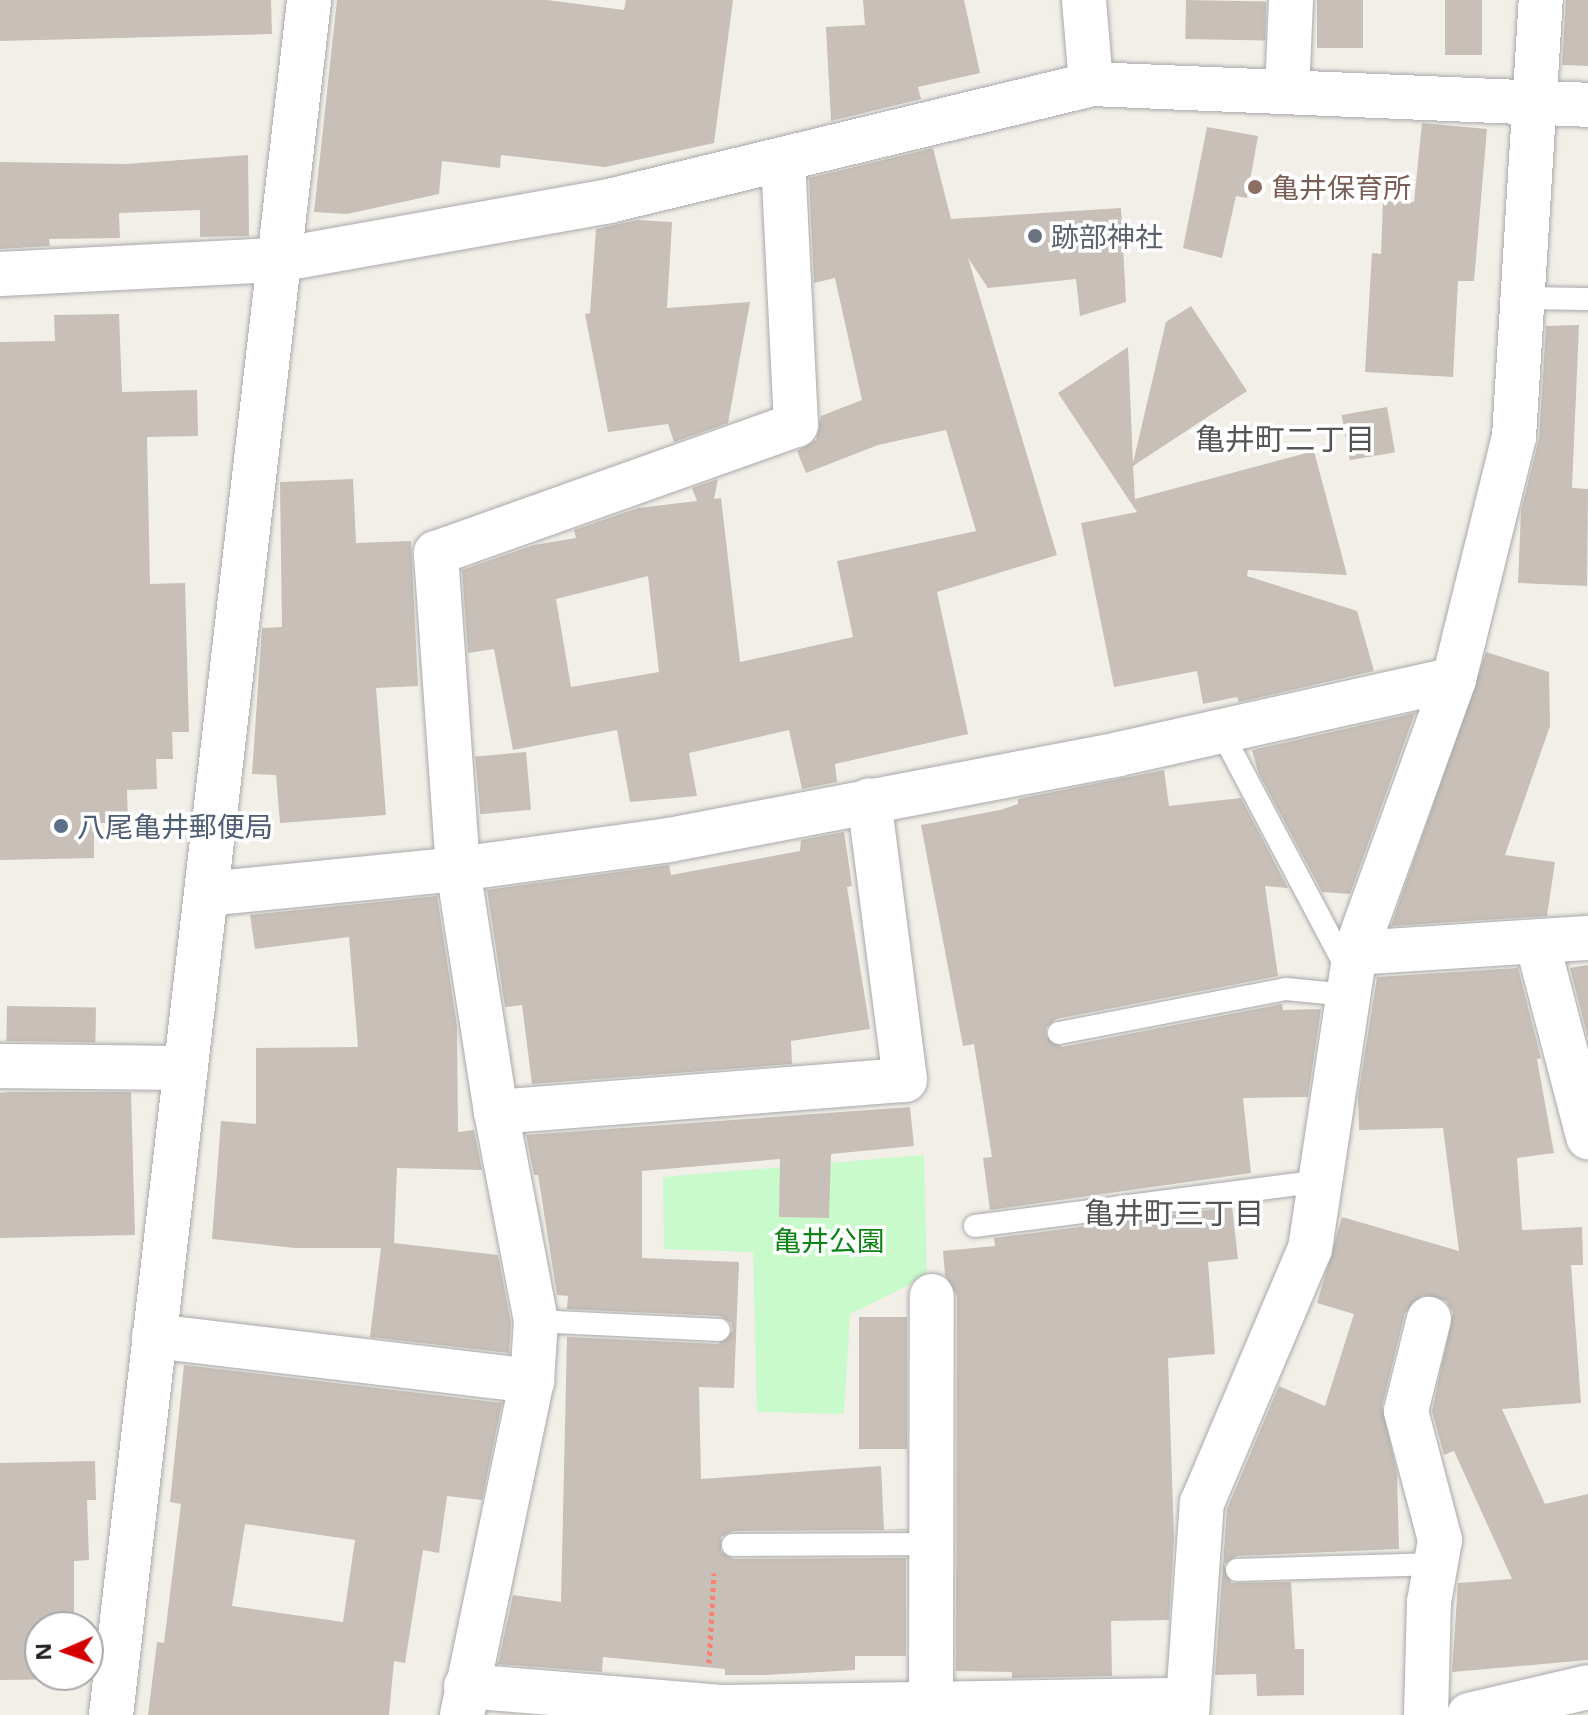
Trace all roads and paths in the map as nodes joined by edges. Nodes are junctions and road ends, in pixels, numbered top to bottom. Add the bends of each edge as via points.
1 (309, 0) edge
2 (1084, 0) edge
3 (1291, 0) edge
4 (1541, 0) edge
5 (1091, 84) junction
6 (1287, 92) junction
7 (1537, 102) junction
8 (1588, 105) edge
9 (783, 159) junction
10 (278, 260) junction
11 (0, 274) edge
12 (1523, 298) junction
13 (1588, 299) edge
14 (1454, 679) junction
15 (1221, 731) junction
16 (869, 800) junction
17 (458, 869) junction
18 (207, 894) junction
19 (1588, 938) edge
20 (1537, 942) junction
21 (1352, 975) junction
22 (1059, 1033) dead end
23 (0, 1066) edge
24 (186, 1068) junction
25 (496, 1112) junction
26 (1588, 1137) edge
27 (1320, 1181) junction
28 (975, 1226) dead end
29 (932, 1296) dead end
30 (1429, 1319) dead end
31 (536, 1321) junction
32 (719, 1330) dead end
33 (154, 1336) junction
34 (532, 1381) junction
35 (931, 1544) junction
36 (733, 1545) joint
37 (1436, 1564) junction
38 (1237, 1570) dead end
39 (1588, 1687) edge
40 (464, 1701) edge
41 (931, 1703) junction
42 (1186, 1707) edge
43 (718, 1709) edge
44 (1006, 1709) edge
45 (111, 1715) edge
46 (1426, 1715) edge
47 (1469, 1715) edge

1 - 10 street
2 - 5 street
3 - 6 street
4 - 7 street
5 - 6 street
5 - 9 street
6 - 7 street
7 - 8 street
7 - 12 street
9 - 10 street via 609,201
9 - 17 street via 796,425 436,553
10 - 11 street
10 - 18 street
12 - 13 lane
12 - 14 street via 1514,437
14 - 15 street
14 - 21 street
15 - 16 street
15 - 21 lane
16 - 17 street via 669,840
16 - 25 street via 905,1080
17 - 18 street
17 - 25 street
18 - 24 street
19 - 20 street
20 - 21 street
20 - 26 street
21 - 22 lane
21 - 27 street
23 - 24 street
24 - 33 street
25 - 31 street
27 - 28 lane
27 - 42 street via 1310,1249 1202,1503
29 - 35 street
30 - 37 street via 1406,1411 1440,1540
31 - 32 lane
31 - 34 street
33 - 34 street
33 - 45 street
34 - 40 street
35 - 36 lane
35 - 41 street
36 - 43 path via 715,1559
37 - 38 lane
37 - 46 street via 1429,1602
39 - 47 street
40 - 43 street
41 - 43 street
41 - 44 street
42 - 44 street

